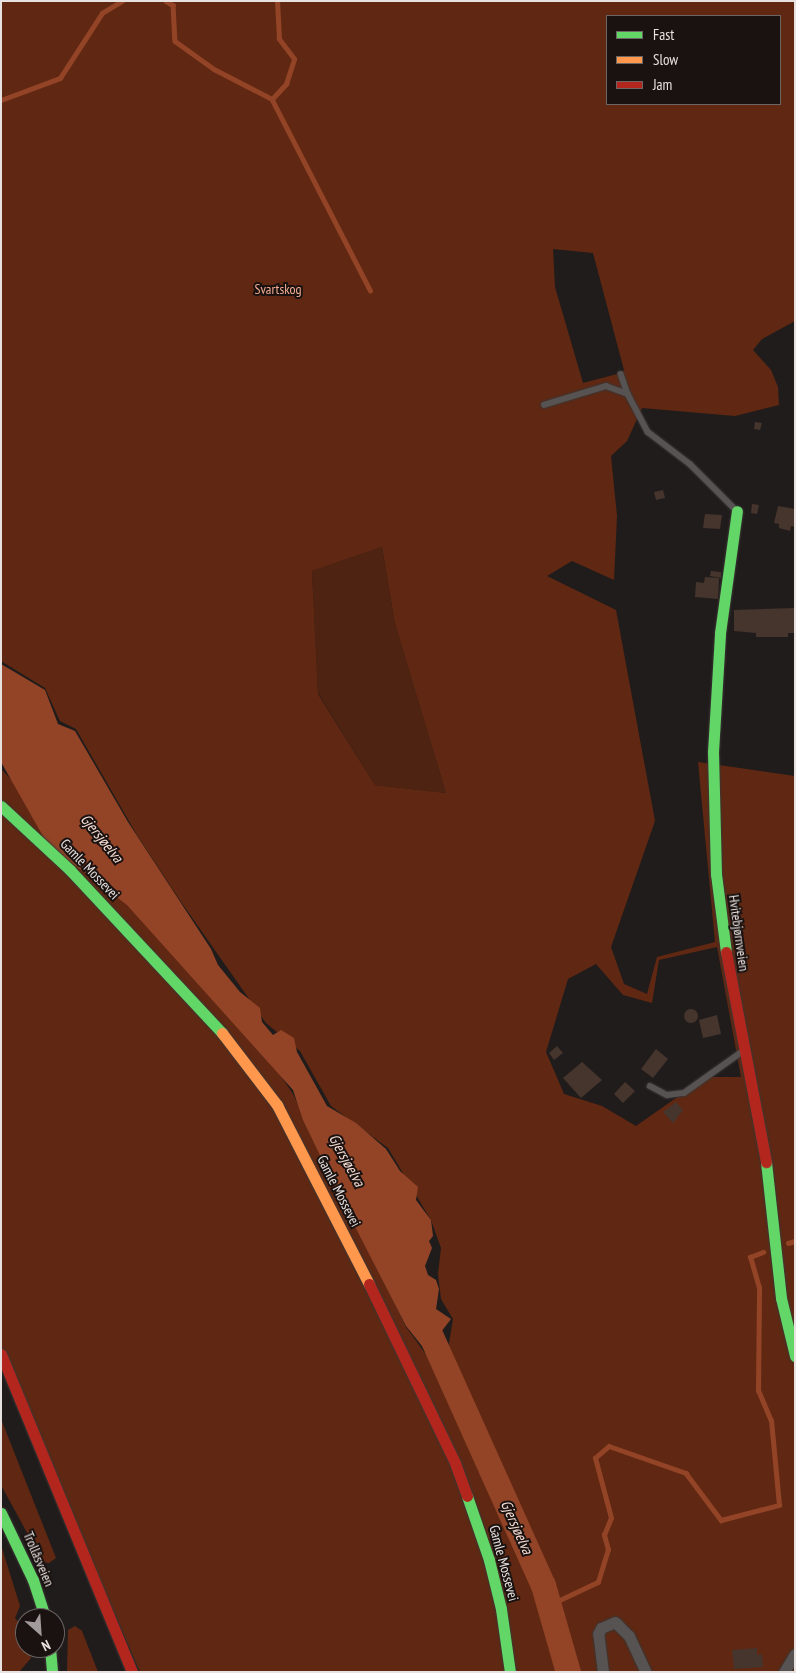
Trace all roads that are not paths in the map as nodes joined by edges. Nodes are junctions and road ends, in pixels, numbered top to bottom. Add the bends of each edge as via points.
1 (621, 374) dead end
2 (628, 394) junction
3 (544, 405) dead end
4 (737, 511) joint
5 (1, 806) edge
6 (745, 1050) junction
7 (650, 1086) dead end
8 (1, 1354) edge
9 (795, 1356) edge
10 (1, 1382) edge
11 (1, 1513) edge
12 (42, 1608) edge
13 (795, 1654) edge
14 (51, 1658) edge
15 (52, 1672) edge
16 (120, 1672) edge
17 (132, 1672) edge
18 (510, 1672) edge
19 (603, 1672) edge
20 (646, 1672) edge
21 (784, 1672) edge

1 - 2 lane
2 - 3 lane via 606,386
2 - 4 lane via 648,432 690,464
4 - 6 main road, Hvitebjørnveien via 720,633 713,752 716,874 729,970
5 - 18 main road, Gamle Mossevei via 70,870 189,995 249,1064 278,1105 383,1311 455,1463 489,1560 501,1610
6 - 7 lane via 684,1093 668,1095
6 - 9 main road, Hvitebjørnveien via 765,1150 781,1298
8 - 17 main road
10 - 16 main road
11 - 12 main road, Trollåsveien via 33,1580
13 - 21 street
14 - 15 main road
19 - 20 street via 598,1634 600,1628 615,1622 629,1636

